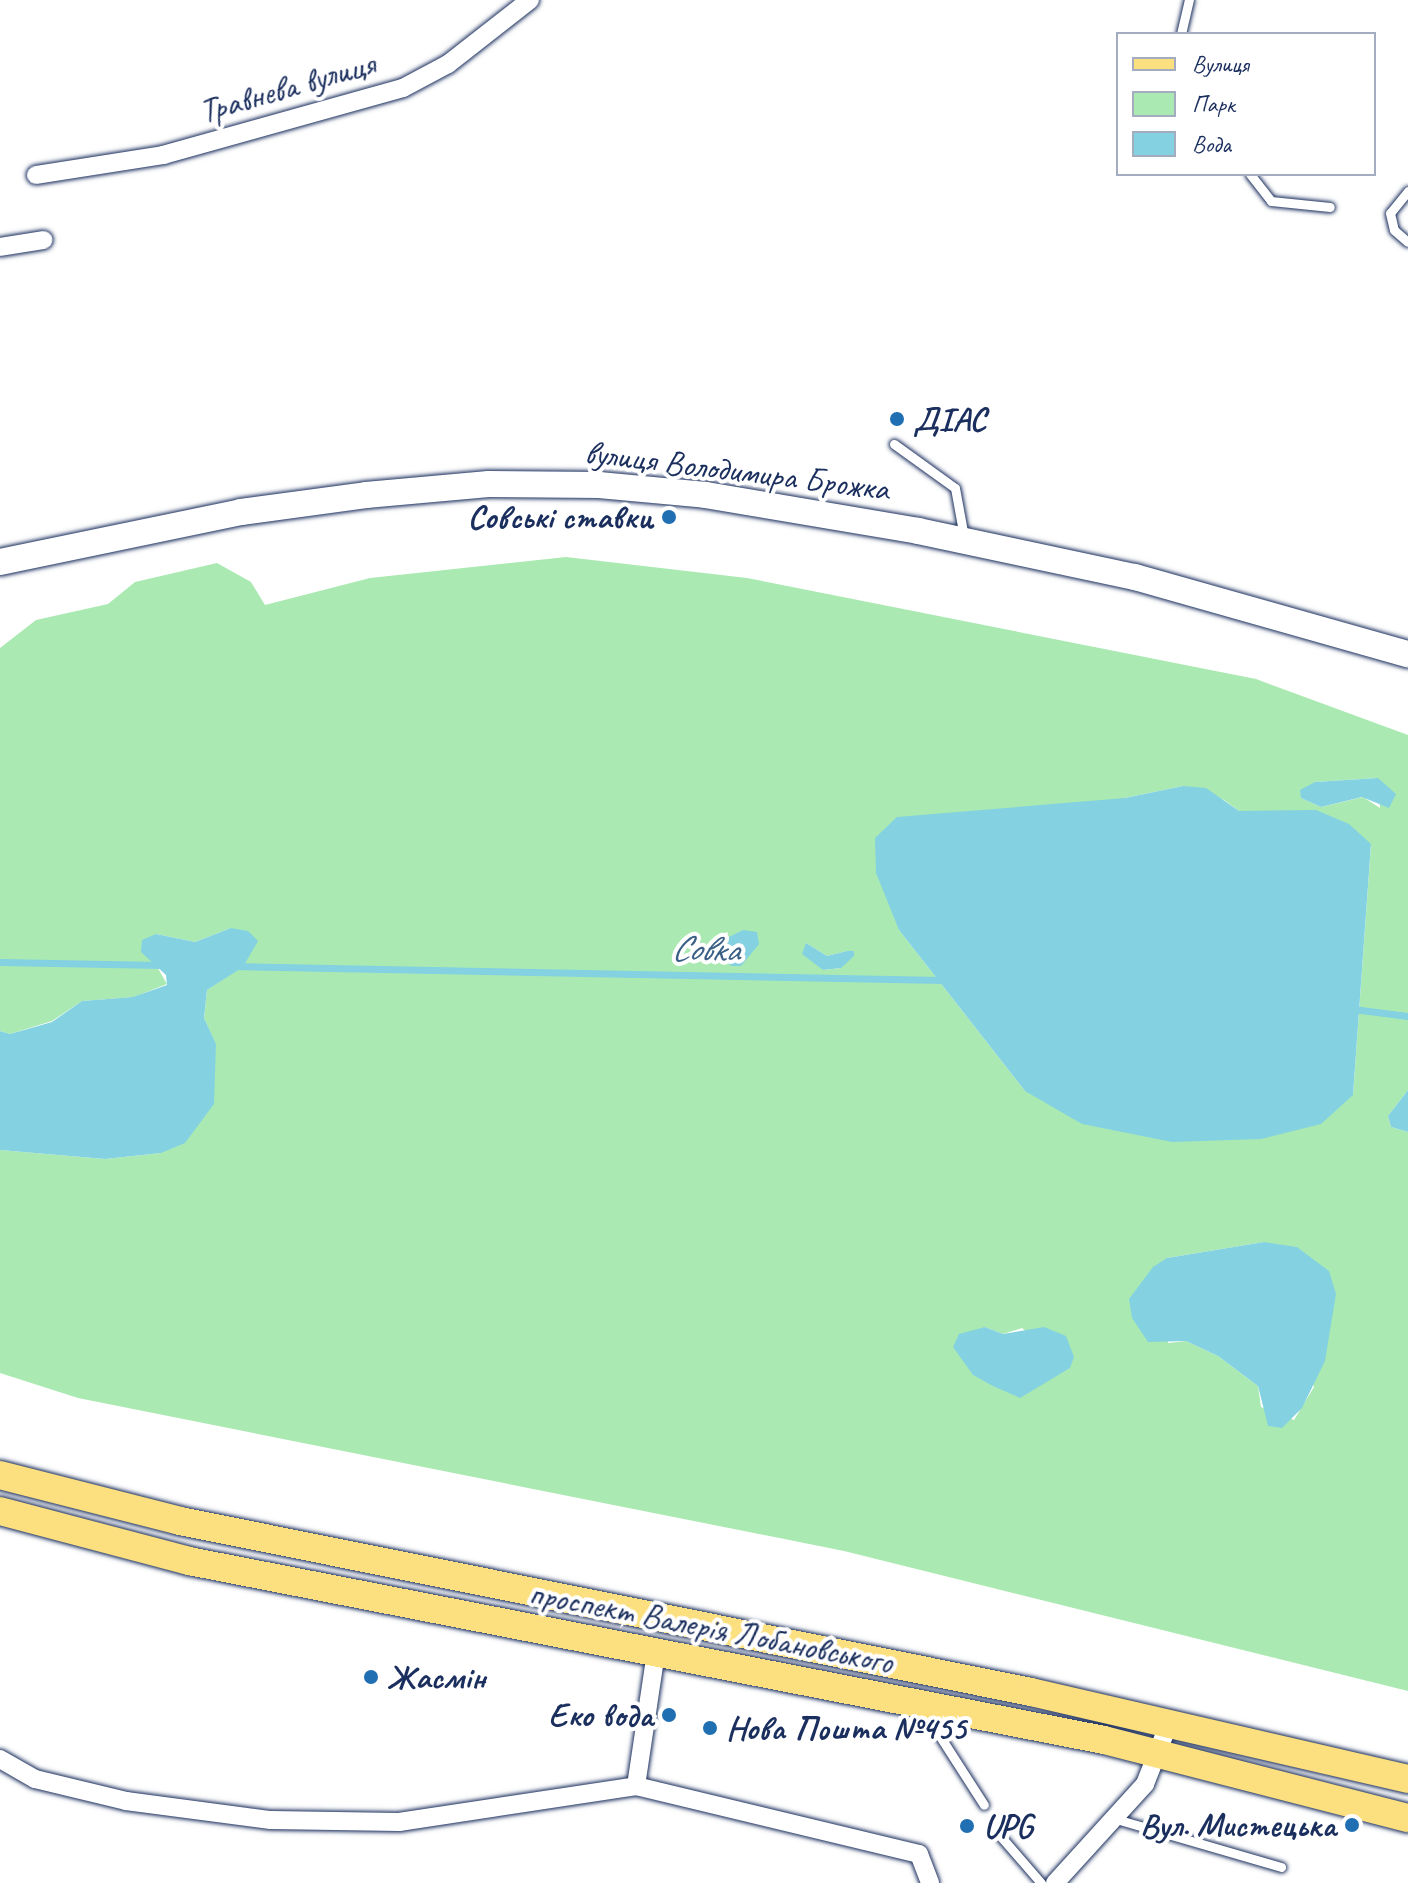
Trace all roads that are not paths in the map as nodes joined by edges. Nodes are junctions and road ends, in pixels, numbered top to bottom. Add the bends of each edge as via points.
1 (530, 0) edge
2 (1189, 0) edge
3 (1181, 32) edge
4 (36, 175) dead end
5 (1252, 176) edge
6 (1408, 191) edge
7 (1330, 207) dead end
8 (43, 240) dead end
9 (1408, 242) edge
10 (0, 247) edge
11 (894, 444) dead end
12 (965, 541) junction
13 (0, 562) edge
14 (1408, 654) edge
15 (0, 1475) edge
16 (0, 1511) edge
17 (656, 1652) junction
18 (918, 1704) junction
19 (1169, 1723) junction
20 (1160, 1754) junction
21 (0, 1759) edge
22 (1408, 1779) edge
23 (636, 1786) junction
24 (984, 1805) dead end
25 (1408, 1818) edge
26 (1116, 1819) junction
27 (996, 1831) dead end
28 (1281, 1867) dead end
29 (930, 1883) edge
30 (1041, 1883) edge
31 (1055, 1883) edge

1 - 4 street, Травнева вулиця via 448,64 403,88 163,155
2 - 3 lane
5 - 7 lane via 1271,201
6 - 9 lane via 1390,213 1394,230
8 - 10 street
11 - 12 lane via 955,488
12 - 13 main road, вулиця Володимира Брожка via 706,495 599,485 489,484 241,512
12 - 14 main road, вулиця Володимира Брожка via 1149,581
15 - 19 main road, проспект Валерія Лобановського via 180,1521
16 - 17 main road, проспект Валерія Лобановського via 189,1561
17 - 18 main road, проспект Валерія Лобановського
17 - 23 street
18 - 20 main road, проспект Валерія Лобановського
18 - 24 lane
19 - 20 street
19 - 22 main road, проспект Валерія Лобановського
20 - 25 main road, проспект Валерія Лобановського
20 - 26 street via 1145,1784
21 - 23 street via 35,1779 126,1801 271,1820 399,1822
23 - 29 street via 919,1854
26 - 28 lane
26 - 31 street
27 - 30 lane

